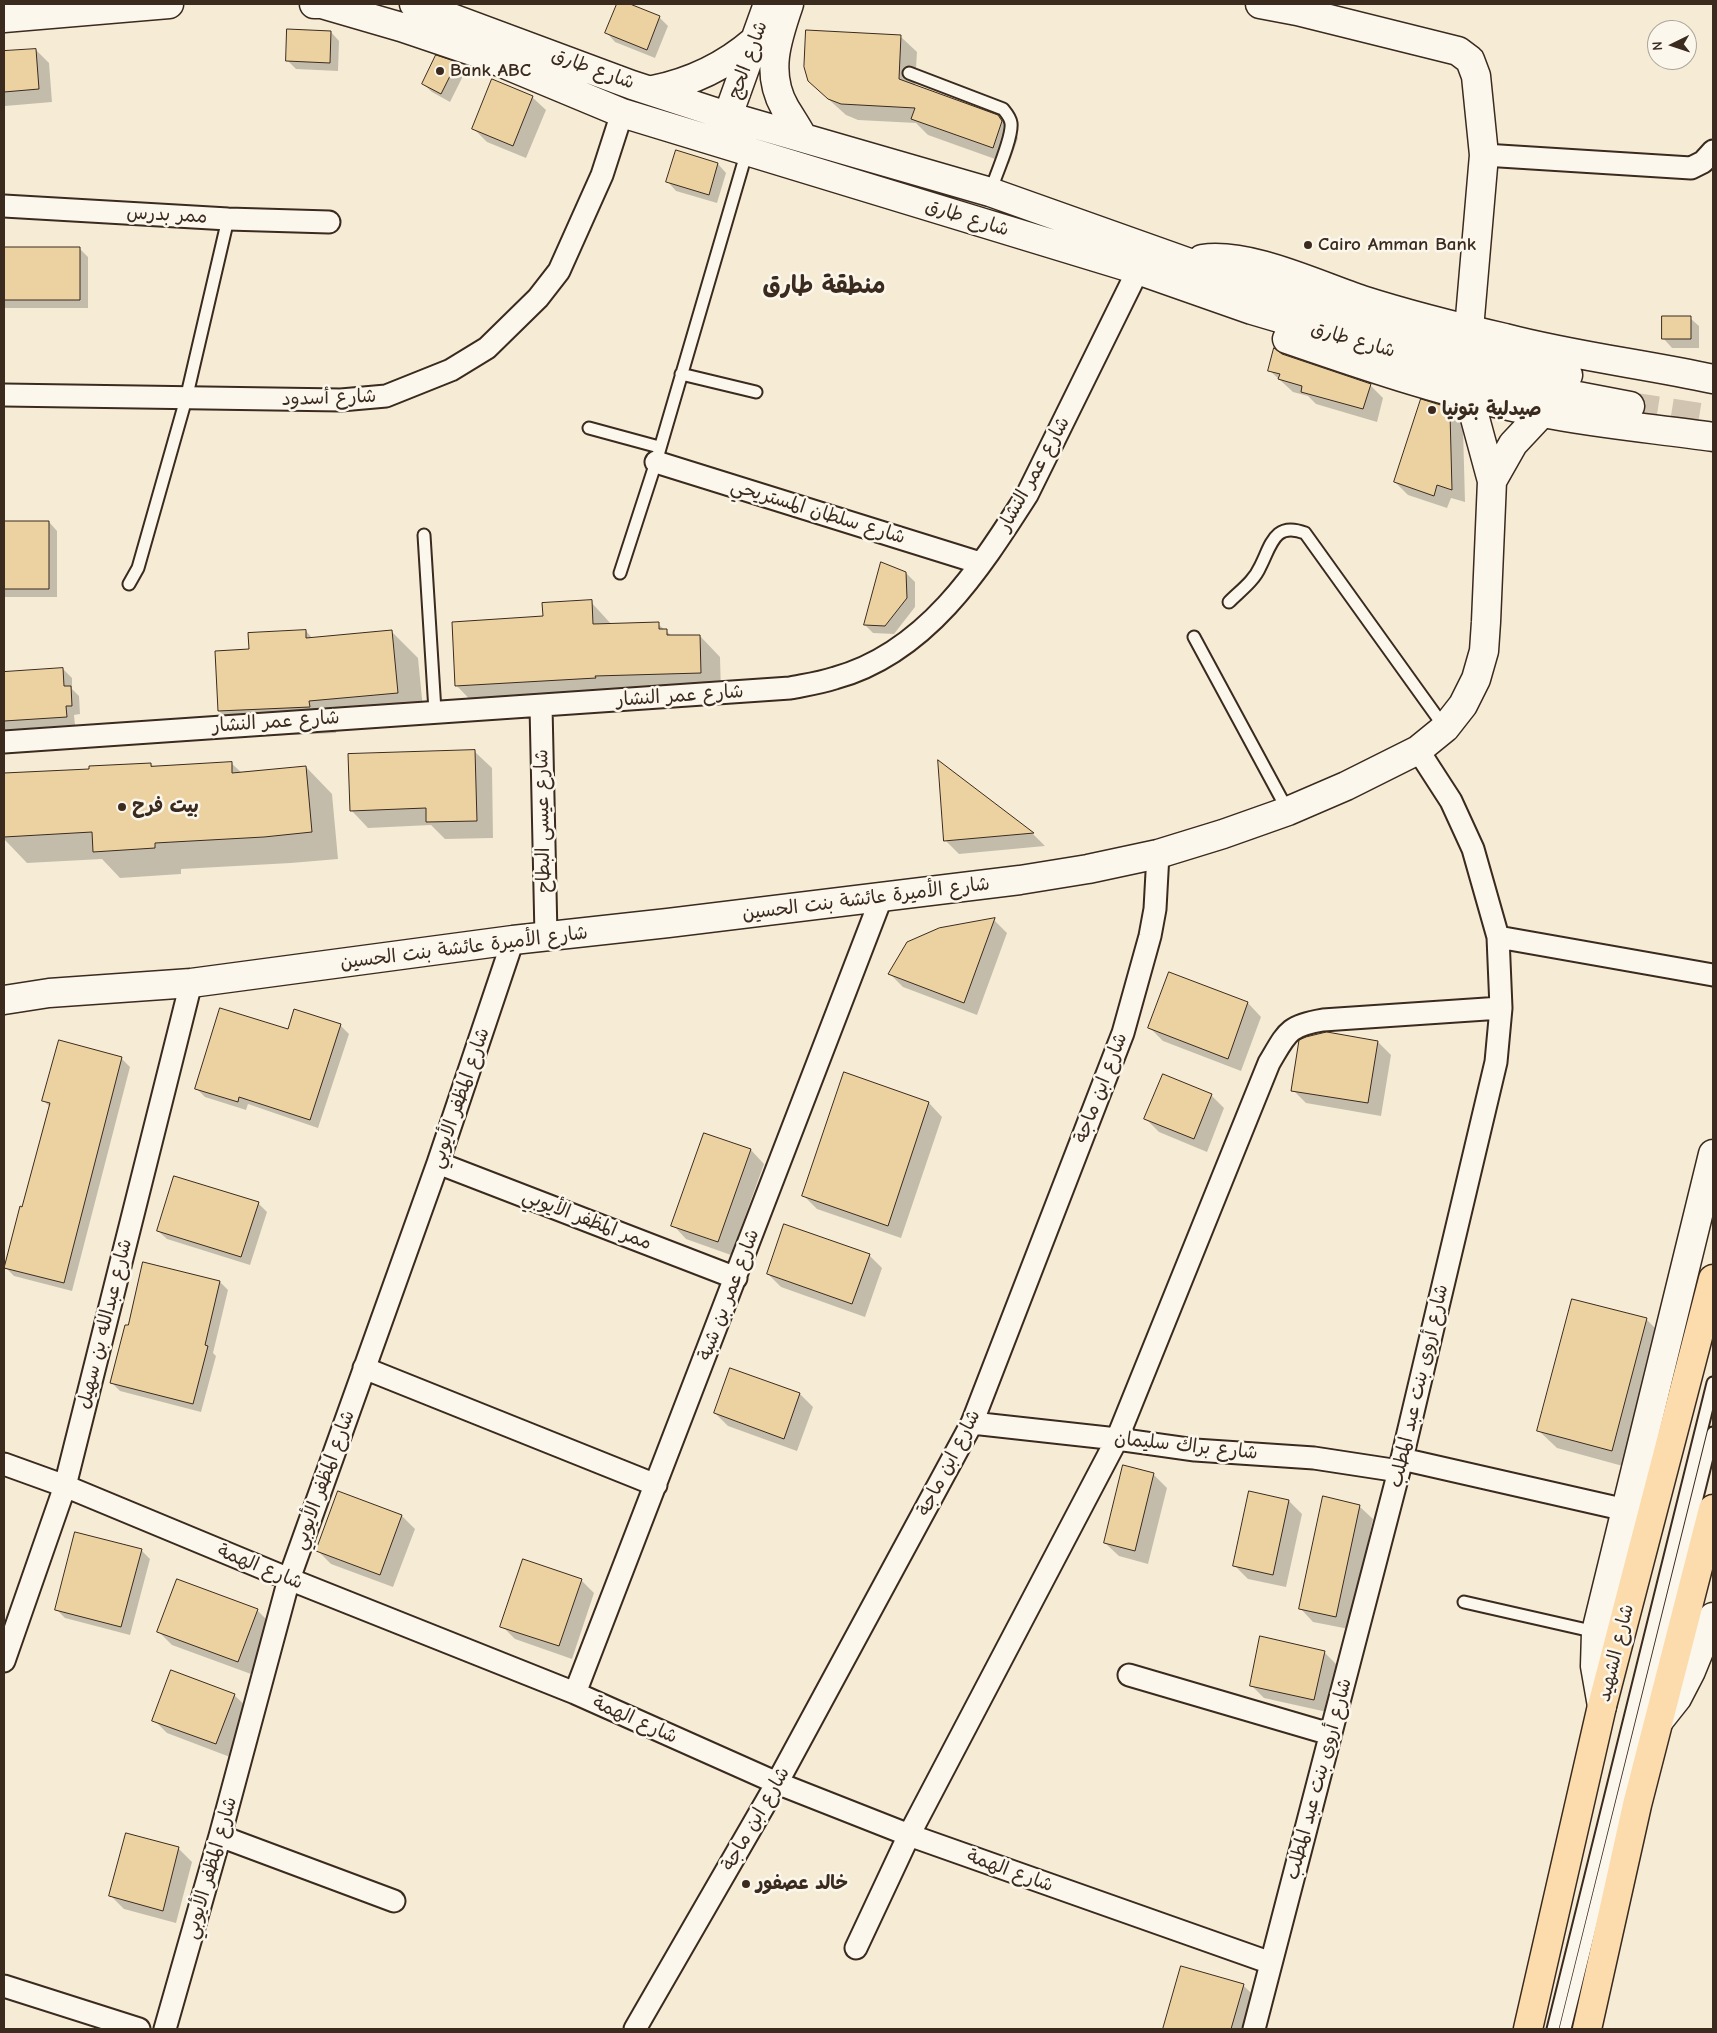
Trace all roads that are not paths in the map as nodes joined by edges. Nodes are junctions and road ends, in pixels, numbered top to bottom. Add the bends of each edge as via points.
1 (169, 4) edge
2 (314, 4) edge
3 (414, 4) edge
4 (768, 4) edge
5 (789, 4) edge
6 (1260, 4) edge
7 (1297, 7) edge
8 (4, 18) edge
9 (754, 41) junction
10 (909, 73) dead end
11 (652, 90) junction
12 (622, 113) junction
13 (727, 116) junction
14 (803, 138) junction
15 (718, 142) junction
16 (747, 151) junction
17 (1713, 151) edge
18 (1484, 156) junction
19 (990, 192) junction
20 (4, 206) edge
21 (228, 219) junction
22 (329, 222) dead end
23 (1138, 270) junction
24 (1186, 274) junction
25 (1469, 329) junction
26 (681, 374) junction
27 (1710, 377) edge
28 (756, 392) dead end
29 (4, 395) edge
30 (1469, 396) junction
31 (1632, 397) tunnel mouth
32 (186, 399) junction
33 (1542, 413) junction
34 (589, 428) dead end
35 (1713, 437) edge
36 (657, 454) junction
37 (1492, 481) junction
38 (424, 535) dead end
39 (980, 563) junction
40 (620, 573) dead end
41 (129, 584) dead end
42 (1230, 602) dead end
43 (1194, 637) dead end
44 (540, 706) junction
45 (435, 711) junction
46 (1445, 728) junction
47 (4, 742) edge
48 (1418, 750) junction
49 (1288, 811) junction
50 (1158, 854) junction
51 (882, 896) junction
52 (546, 936) junction
53 (1498, 937) junction
54 (513, 940) junction
55 (1713, 975) edge
56 (191, 983) junction
57 (4, 1000) edge
58 (1501, 1008) junction
59 (1713, 1154) edge
60 (438, 1163) junction
61 (736, 1278) junction
62 (1713, 1280) edge
63 (364, 1368) junction
64 (1713, 1382) edge
65 (972, 1423) junction
66 (1713, 1433) edge
67 (1118, 1439) junction
68 (4, 1464) edge
69 (1401, 1465) junction
70 (65, 1486) junction
71 (656, 1486) junction
72 (1713, 1509) edge
73 (1626, 1510) junction
74 (289, 1579) junction
75 (1464, 1602) dead end
76 (1713, 1617) edge
77 (1596, 1632) junction
78 (4, 1661) edge
79 (1129, 1675) dead end
80 (575, 1693) junction
81 (1602, 1706) junction
82 (1658, 1722) junction
83 (1330, 1734) junction
84 (777, 1783) junction
85 (909, 1835) junction
86 (220, 1836) junction
87 (394, 1901) dead end
88 (856, 1948) dead end
89 (1271, 1963) junction
90 (4, 1986) edge
91 (139, 2029) edge
92 (165, 2029) edge
93 (635, 2029) edge
94 (1254, 2029) edge
95 (1528, 2029) edge
96 (1552, 2029) edge
97 (1565, 2029) edge
98 (1587, 2029) edge

1 - 8 street
2 - 12 street, شارع طارق via 401,27 478,53
3 - 11 street, شارع طارق
4 - 9 street, شارع الحج
5 - 14 street, شارع الحج via 777,38 774,67 779,95
6 - 7 street
7 - 18 street via 1458,50 1470,60 1476,76
9 - 11 street via 707,73
9 - 13 street, شارع الحج
10 - 19 lane via 1003,109 1008,115 1010,136
11 - 13 street, شارع طارق
12 - 15 street, شارع طارق
12 - 32 street, شارع أسدود via 602,175 559,271 538,298 487,348 451,370 386,396 341,400
13 - 14 street, شارع طارق
13 - 15 street, شارع الحج
14 - 19 street, شارع طارق
15 - 16 street, شارع طارق
16 - 23 street, شارع طارق
16 - 26 lane
17 - 18 street via 1703,162 1691,168
18 - 25 street
19 - 24 street, شارع طارق
20 - 21 street, ممر بدرس
21 - 22 street, ممر بدرس
21 - 32 lane
23 - 24 street, شارع طارق
23 - 39 street, شارع عمر النشار via 1027,495
24 - 25 street via 1214,257 1242,261
24 - 30 street via 1205,304 1247,325
24 - 31 street, شارع طارق via 1564,375
25 - 27 street
26 - 28 lane
26 - 36 lane
29 - 32 street, شارع أسدود
30 - 33 street
30 - 37 street, شارع الأميرة عائشة بنت الحسين
32 - 41 lane via 138,568
33 - 35 street
33 - 37 street, شارع الأميرة عائشة بنت الحسين via 1512,444
34 - 36 lane
36 - 39 street, شارع سلطان المستريحي
36 - 40 lane
37 - 46 street, شارع الأميرة عائشة بنت الحسين via 1484,652 1476,679 1463,705
38 - 45 lane
39 - 44 street, شارع عمر النشار via 953,601 919,634 880,660 836,678 790,688
42 - 46 lane via 1253,578 1274,537 1286,530 1296,529 1305,533
43 - 49 lane
44 - 45 street, شارع عمر النشار
44 - 52 street, شارع عيسى البطاح
45 - 47 street, شارع عمر النشار
46 - 48 street, شارع الأميرة عائشة بنت الحسين
48 - 49 street, شارع الأميرة عائشة بنت الحسين
48 - 53 street, شارع أروى بنت عبد المطلب via 1451,801 1473,849
49 - 50 street, شارع الأميرة عائشة بنت الحسين
50 - 51 street, شارع الأميرة عائشة بنت الحسين via 1020,880
50 - 65 street, شارع ابن ماجة via 1150,936 1122,1032
51 - 52 street, شارع الأميرة عائشة بنت الحسين via 668,924
51 - 61 street, شارع عمر بن شبة
52 - 54 street, شارع الأميرة عائشة بنت الحسين
53 - 55 street
53 - 58 street, شارع أروى بنت عبد المطلب
54 - 56 street, شارع الأميرة عائشة بنت الحسين
54 - 60 street, شارع المظفر الأيوبي
56 - 57 street, شارع الأميرة عائشة بنت الحسين via 49,993
56 - 70 street, شارع عبدالله بن سهيل
58 - 67 street via 1323,1020 1303,1024 1284,1038 1269,1063
58 - 69 street, شارع أروى بنت عبد المطلب via 1496,1062
59 - 73 street
60 - 61 street, ممر المظفر الأيوبي
60 - 63 street, شارع المظفر الأيوبي
61 - 71 street, شارع عمر بن شبة
62 - 81 highway, شارع الشهيد
63 - 71 street
63 - 74 street, شارع المظفر الأيوبي
64 - 96 lane
65 - 67 street, شارع براك سليمان
65 - 84 street, شارع ابن ماجة
66 - 97 lane
67 - 69 street, شارع براك سليمان via 1195,1450
67 - 85 street
68 - 70 street, شارع الهمة
69 - 73 street, شارع براك سليمان
69 - 83 street, شارع أروى بنت عبد المطلب
70 - 74 street, شارع الهمة
70 - 78 street, شارع عبدالله بن سهيل
71 - 80 street, شارع عمر بن شبة
72 - 82 highway
73 - 77 street
74 - 80 street, شارع الهمة
74 - 86 street, شارع المظفر الأيوبي
75 - 77 lane
76 - 82 street via 1682,1689
77 - 81 street via 1595,1666
79 - 83 street
80 - 84 street, شارع الهمة
81 - 95 highway, شارع الشهيد
82 - 98 highway
83 - 89 street, شارع أروى بنت عبد المطلب
84 - 85 street, شارع الهمة
84 - 93 street, شارع ابن ماجة
85 - 88 street
85 - 89 street, شارع الهمة
86 - 87 street
86 - 92 street, شارع المظفر الأيوبي
89 - 94 street, شارع أروى بنت عبد المطلب
90 - 91 street

